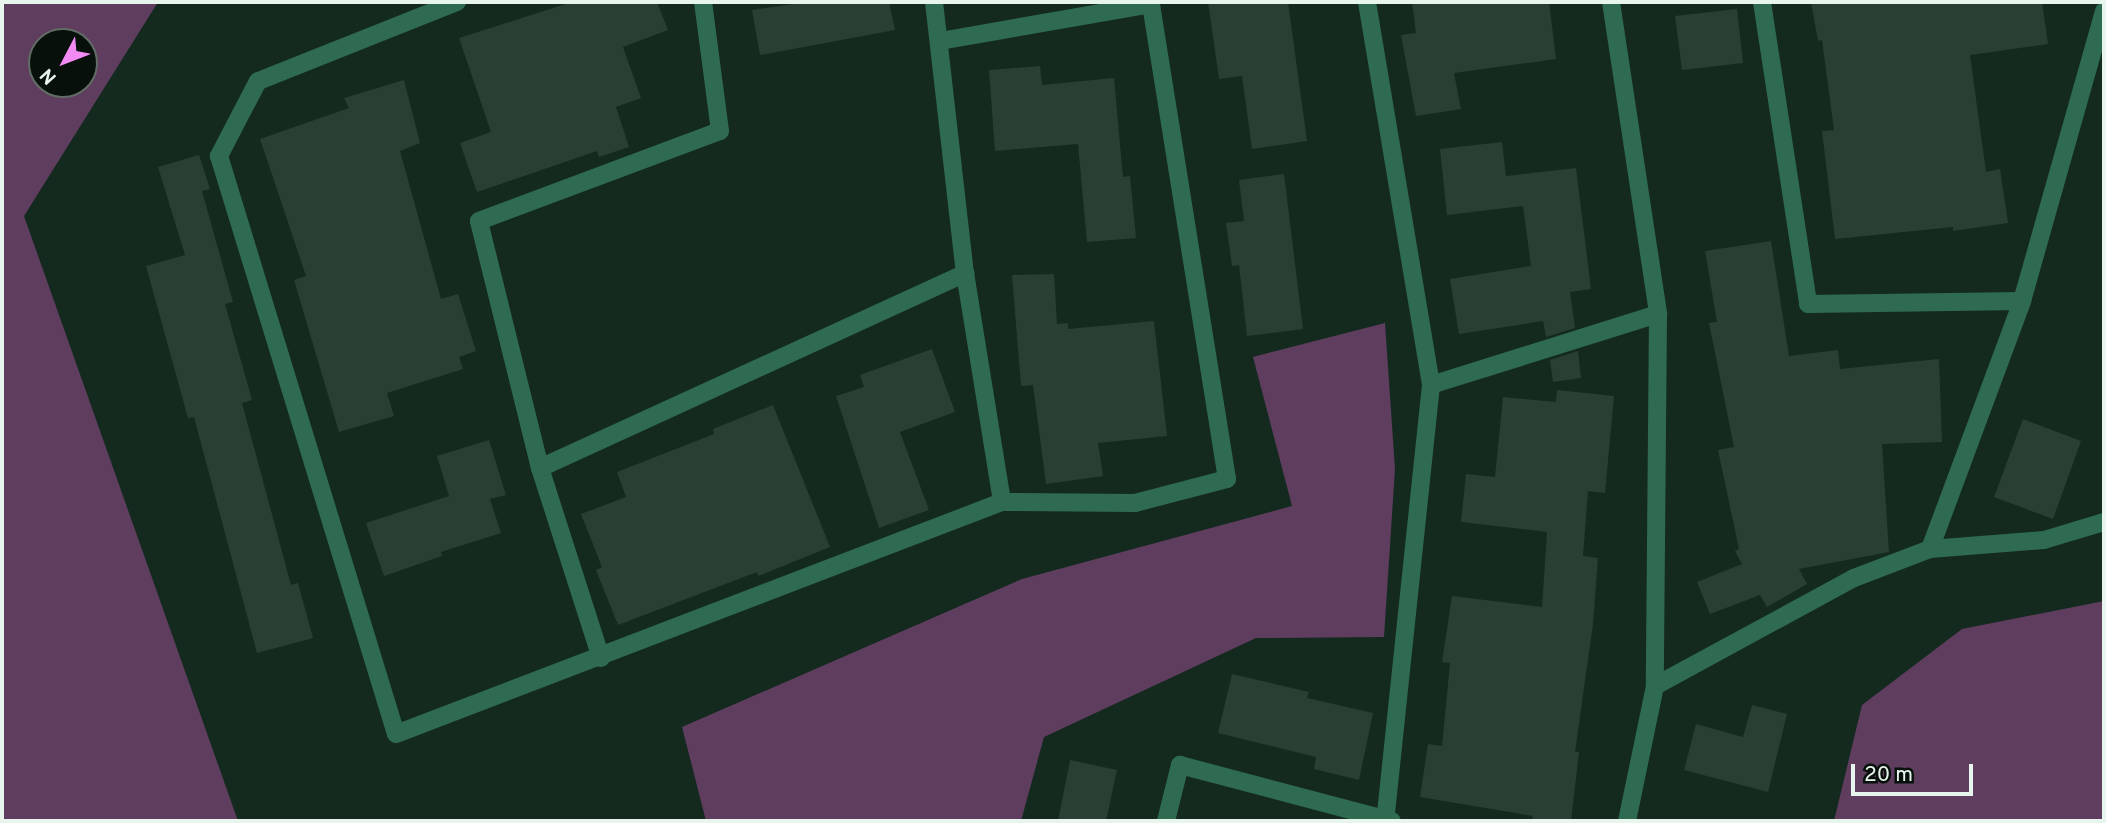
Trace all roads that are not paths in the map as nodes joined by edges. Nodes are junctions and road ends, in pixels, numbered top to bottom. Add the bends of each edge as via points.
1 (457, 2) edge
2 (703, 2) edge
3 (934, 2) edge
4 (1367, 2) edge
5 (1611, 2) edge
6 (1762, 2) edge
7 (1151, 3) edge
8 (2104, 11) edge
9 (940, 41) junction
10 (964, 273) junction
11 (2022, 301) junction
12 (1658, 314) junction
13 (1431, 385) junction
14 (540, 468) junction
15 (1002, 502) junction
16 (2104, 522) edge
17 (1930, 549) junction
18 (601, 658) junction
19 (1655, 686) junction
20 (1166, 821) edge
21 (1387, 821) edge
22 (1627, 821) edge

1 - 18 street via 258,81 219,156 396,734
2 - 14 street via 720,131 479,221
3 - 9 street
4 - 13 street
5 - 12 street
6 - 11 street via 1808,304
7 - 9 street
7 - 15 street via 1227,479 1135,503
8 - 11 street
9 - 10 street
10 - 14 street
10 - 15 street
11 - 17 street
12 - 13 street
12 - 19 street
13 - 21 street
14 - 18 street
15 - 18 street
16 - 17 street via 2044,540
17 - 19 street via 1854,578
19 - 22 street
20 - 21 street via 1180,765

